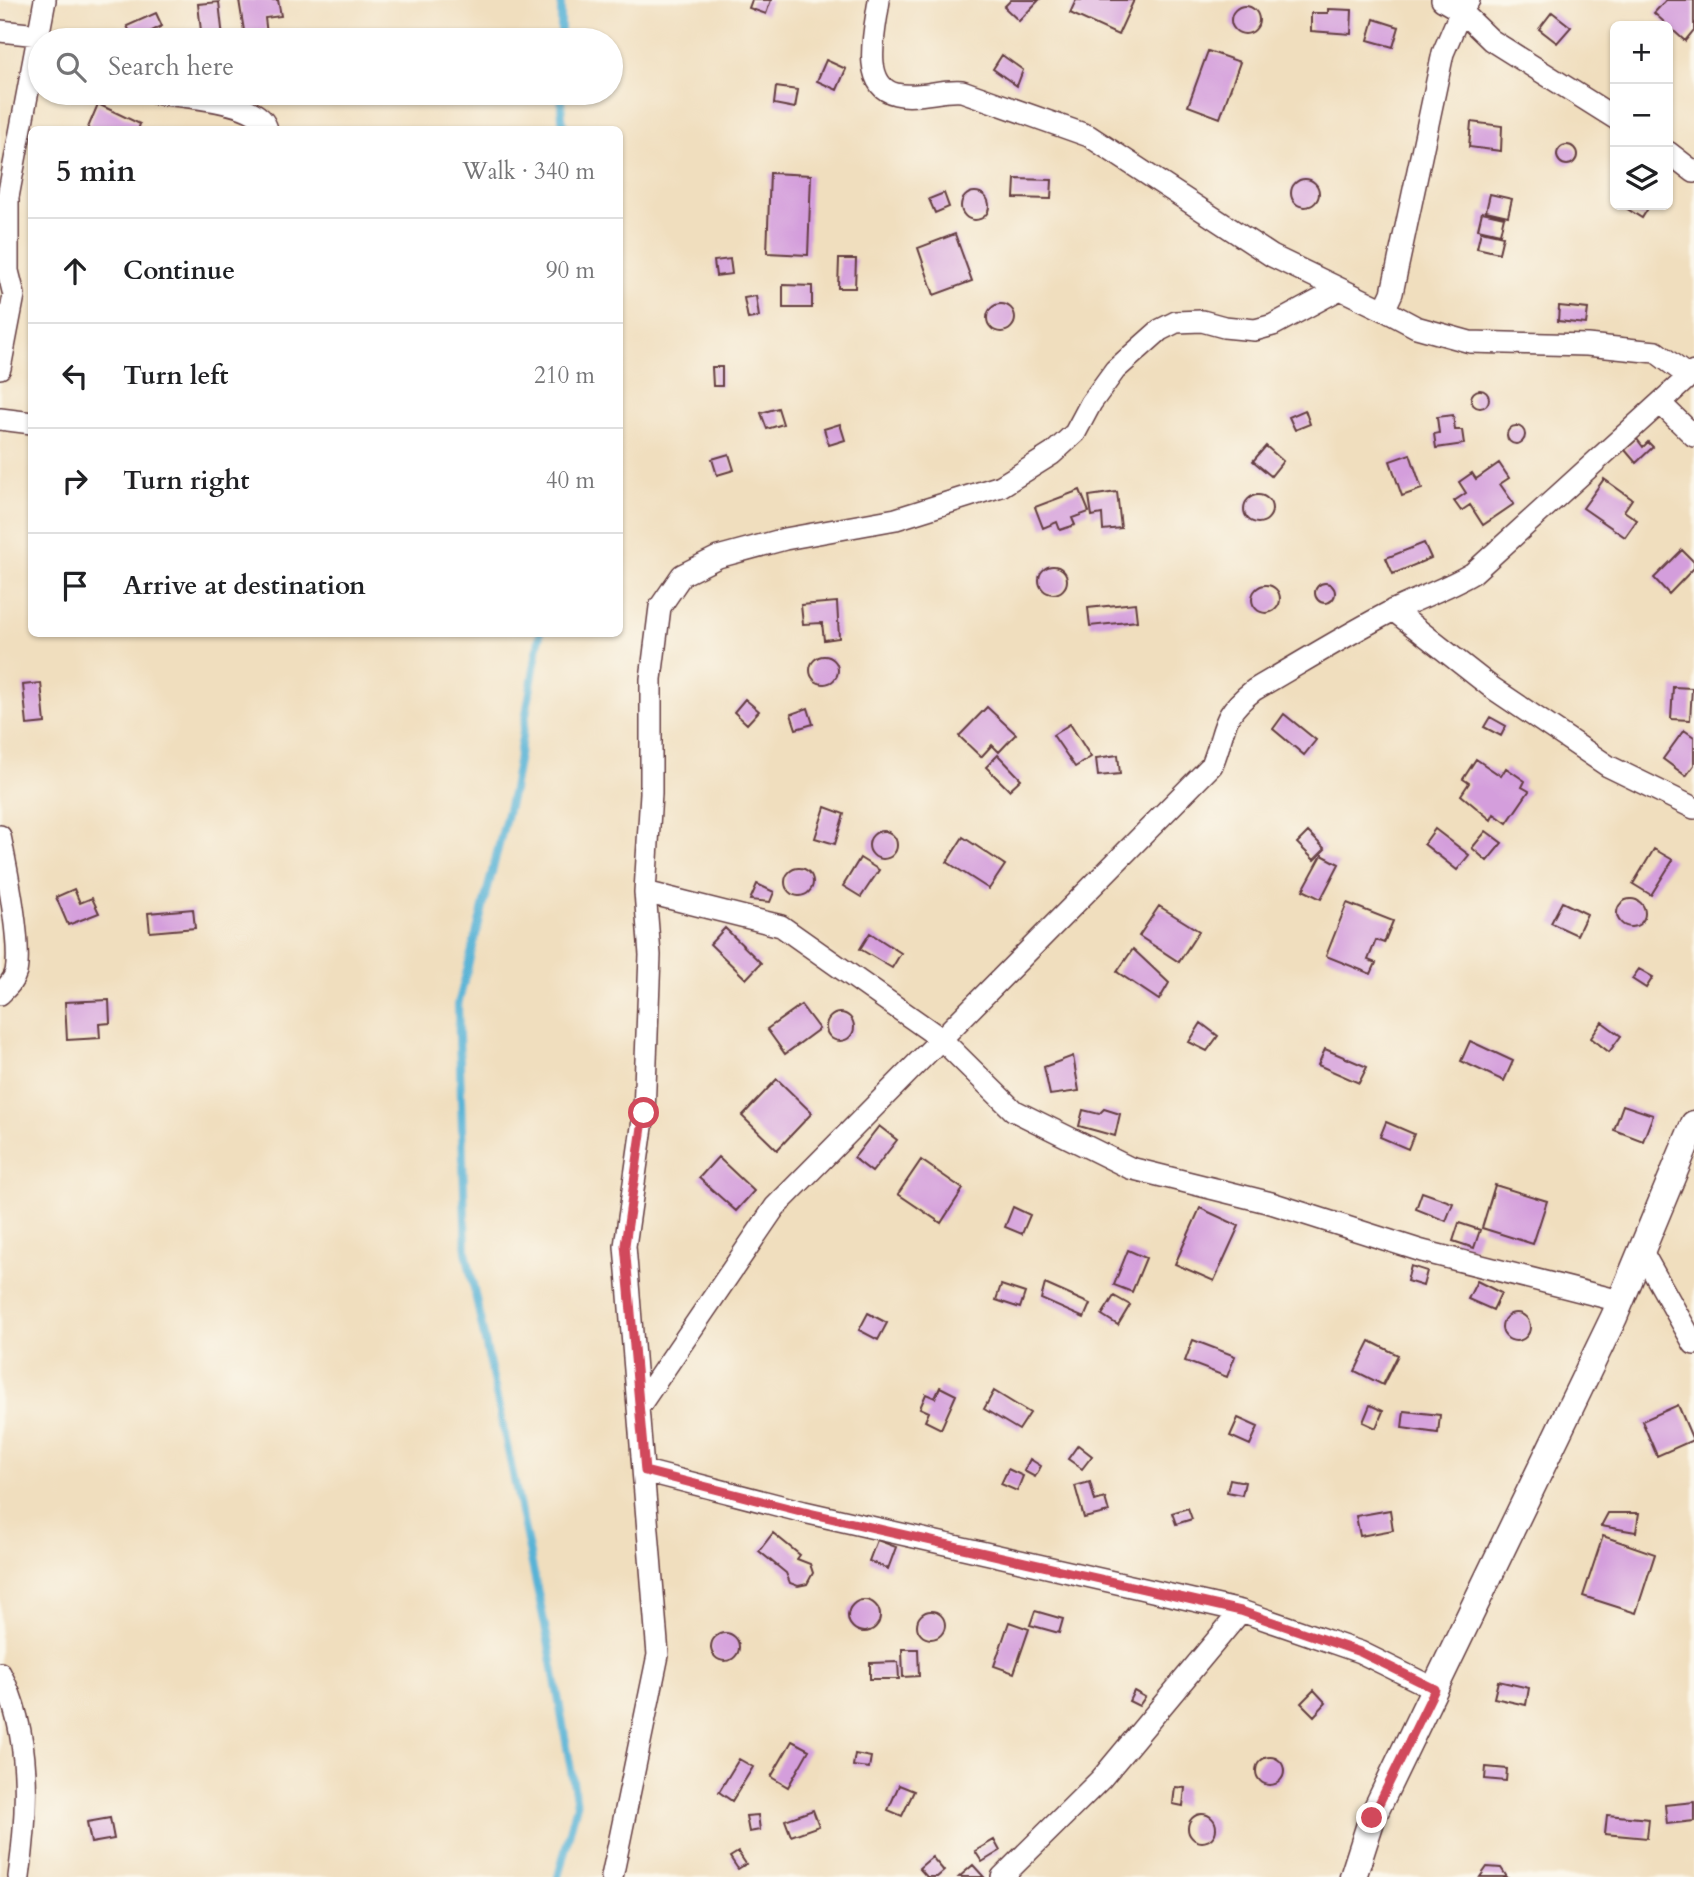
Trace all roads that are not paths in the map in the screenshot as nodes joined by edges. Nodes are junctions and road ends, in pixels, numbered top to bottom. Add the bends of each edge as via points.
1 (45, 0) edge
2 (879, 0) edge
3 (1442, 0) edge
4 (1465, 5) edge
5 (39, 28) edge
6 (0, 31) edge
7 (28, 33) edge
8 (28, 102) edge
9 (239, 105) edge
10 (1610, 115) edge
11 (264, 126) edge
12 (1673, 156) edge
13 (1694, 172) edge
14 (4, 196) edge
15 (1338, 290) junction
16 (1384, 310) junction
17 (0, 369) edge
18 (1691, 374) edge
19 (1660, 403) junction
20 (0, 419) edge
21 (28, 422) edge
22 (1694, 436) edge
23 (1393, 610) junction
24 (1694, 808) edge
25 (0, 836) edge
26 (645, 892) junction
27 (0, 994) edge
28 (940, 1038) junction
29 (1694, 1124) edge
30 (1641, 1250) junction
31 (1620, 1301) junction
32 (1694, 1344) edge
33 (638, 1408) junction
34 (645, 1471) junction
35 (1241, 1611) junction
36 (0, 1673) edge
37 (1435, 1689) junction
38 (19, 1877) edge
39 (612, 1877) edge
40 (1002, 1877) edge
41 (1353, 1877) edge

1 - 5 street
2 - 15 street via 874,74 895,94 962,91 1089,136 1272,256
3 - 4 street
4 - 10 street via 1492,40
4 - 16 street via 1443,53 1392,293
6 - 7 street
8 - 14 street
9 - 11 street via 257,114
12 - 13 street
14 - 17 street via 8,271 14,295
15 - 16 street
15 - 26 street via 1264,328 1202,321 1176,322 1160,330 1115,370 1075,433 1052,454 1001,486 896,519 785,539 718,557 682,575 660,607 651,679
16 - 18 street via 1416,327 1470,342 1656,352
18 - 19 street
19 - 22 street
19 - 23 street via 1473,573 1448,589
20 - 21 street
23 - 24 street via 1491,687 1608,766
23 - 28 street via 1238,703 1225,719 1212,765
25 - 27 street via 17,964 9,986
26 - 28 street via 781,926
26 - 33 street via 650,955 644,1113 625,1245
28 - 31 street via 1013,1110 1130,1168 1271,1203 1422,1251
28 - 33 street via 775,1207
29 - 30 street
30 - 31 street
30 - 32 street
31 - 37 street
33 - 34 street
34 - 35 street via 804,1512
34 - 39 street via 658,1655
35 - 37 street via 1360,1652
35 - 40 street via 1101,1779
36 - 38 street via 15,1701 24,1769
37 - 41 street via 1372,1818

